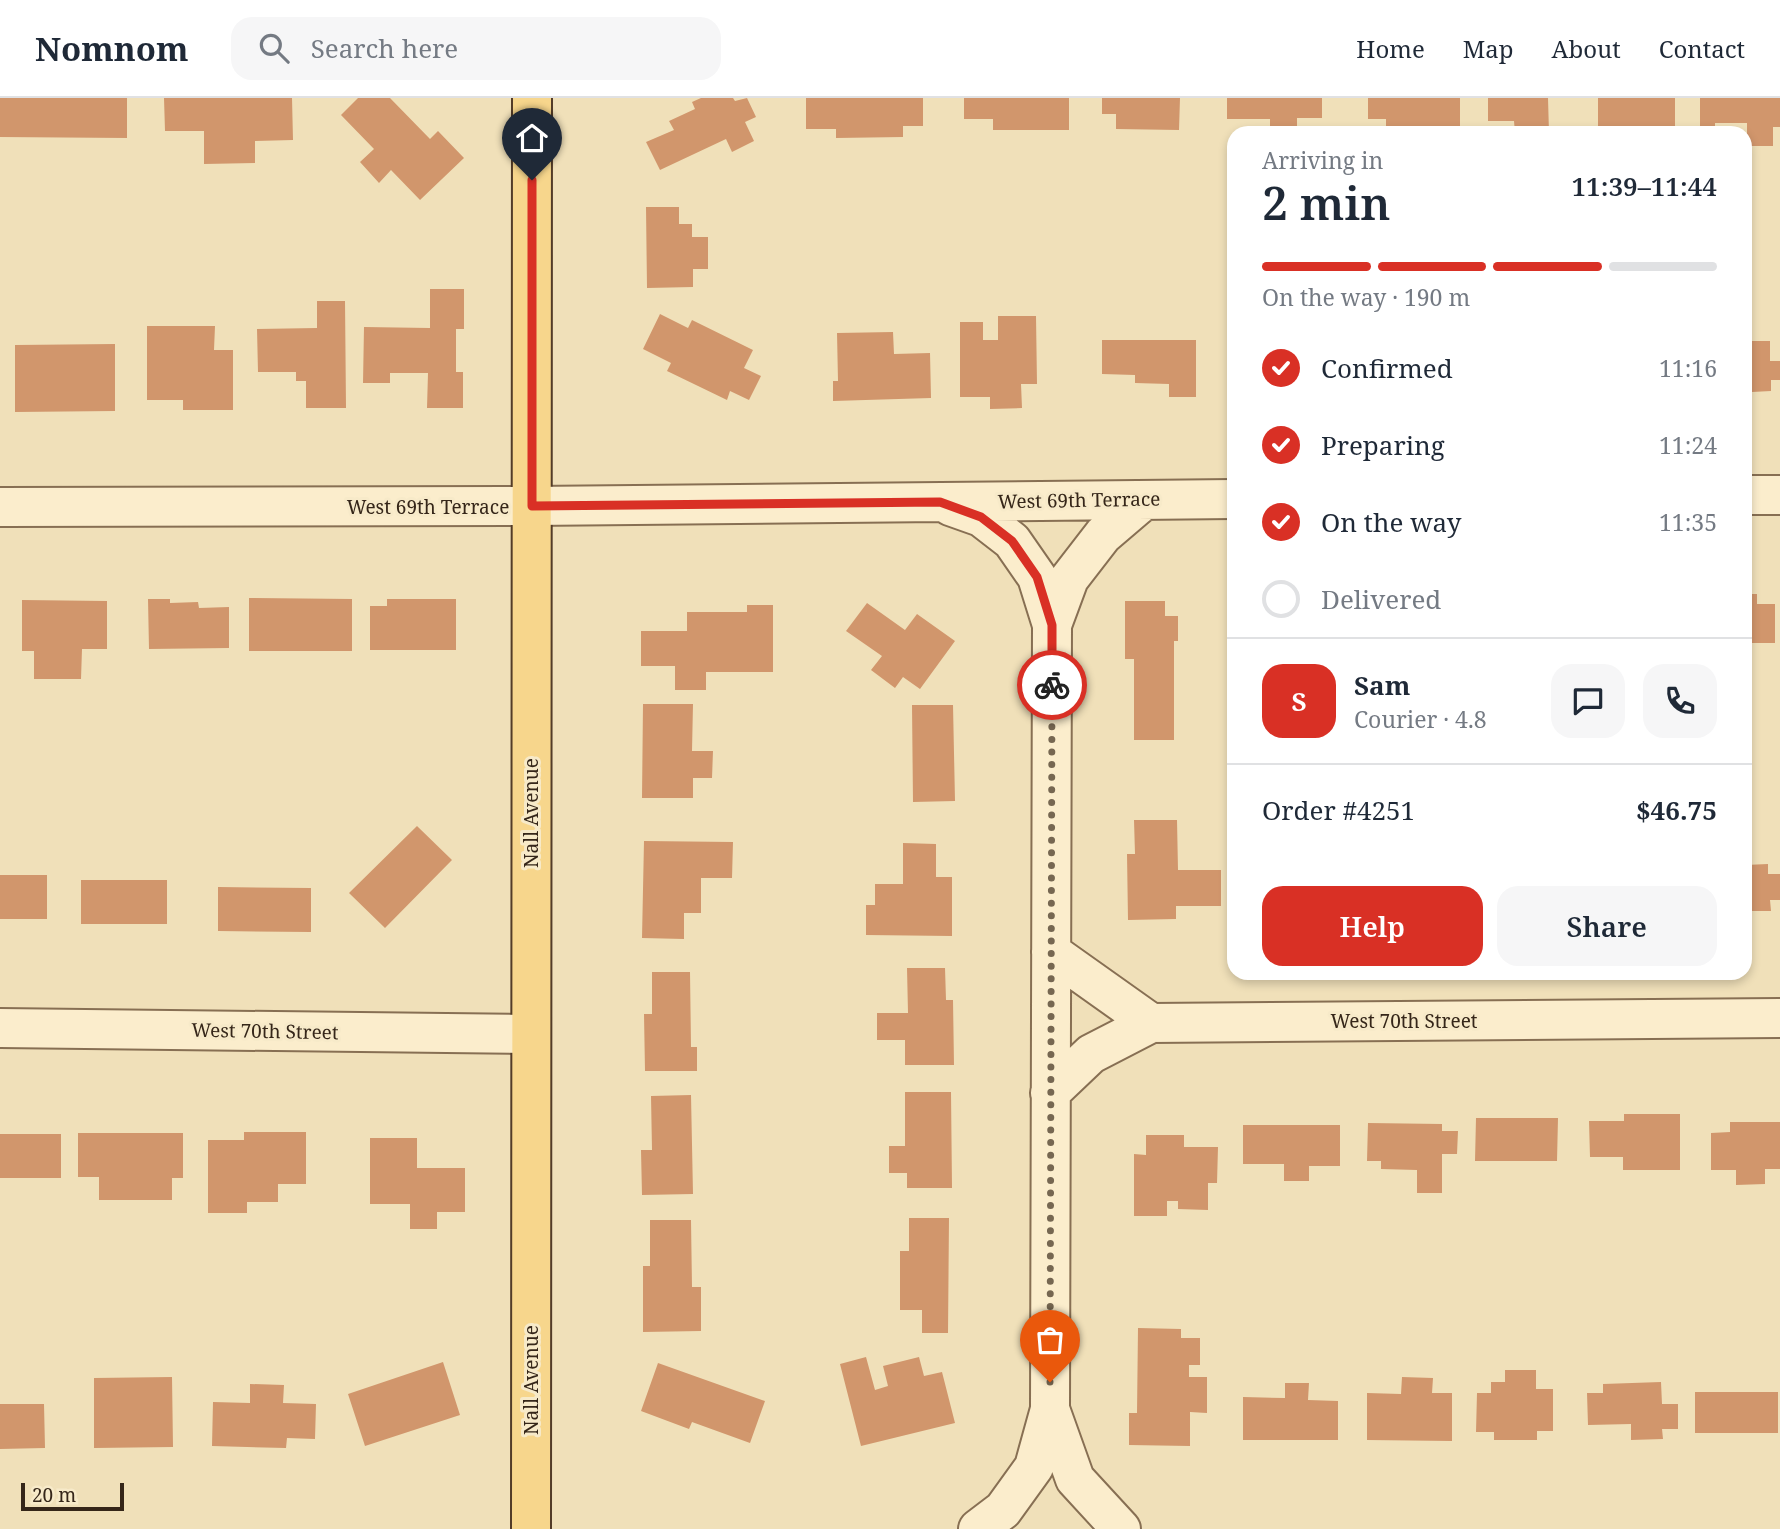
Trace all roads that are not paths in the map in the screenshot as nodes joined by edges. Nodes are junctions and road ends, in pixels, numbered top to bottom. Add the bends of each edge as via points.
1 (532, 98) edge
2 (1752, 495) edge
3 (1780, 495) edge
4 (1227, 499) edge
5 (1144, 500) junction
6 (940, 502) junction
7 (532, 506) junction
8 (0, 507) edge
9 (1052, 625) junction
10 (1051, 952) junction
11 (1780, 1018) edge
12 (1152, 1023) junction
13 (0, 1028) edge
14 (531, 1034) junction
15 (1050, 1093) junction
16 (1050, 1409) junction
17 (531, 1529) edge
18 (978, 1529) edge
19 (1121, 1529) edge

1 - 7 main road, Nall Avenue
2 - 3 street
4 - 5 street, West 69th Terrace
5 - 6 street, West 69th Terrace
5 - 9 street via 1103,534 1069,579
6 - 7 street, West 69th Terrace
6 - 9 street via 981,517 1012,541 1037,577
7 - 8 street, West 69th Terrace
7 - 14 main road, Nall Avenue
9 - 10 street
10 - 12 street
10 - 15 street
11 - 12 street, West 70th Street
12 - 15 street via 1091,1054
13 - 14 street, West 70th Street
14 - 17 main road, Nall Avenue
15 - 16 street
16 - 18 street via 1034,1467 1003,1510
16 - 19 street via 1075,1479

